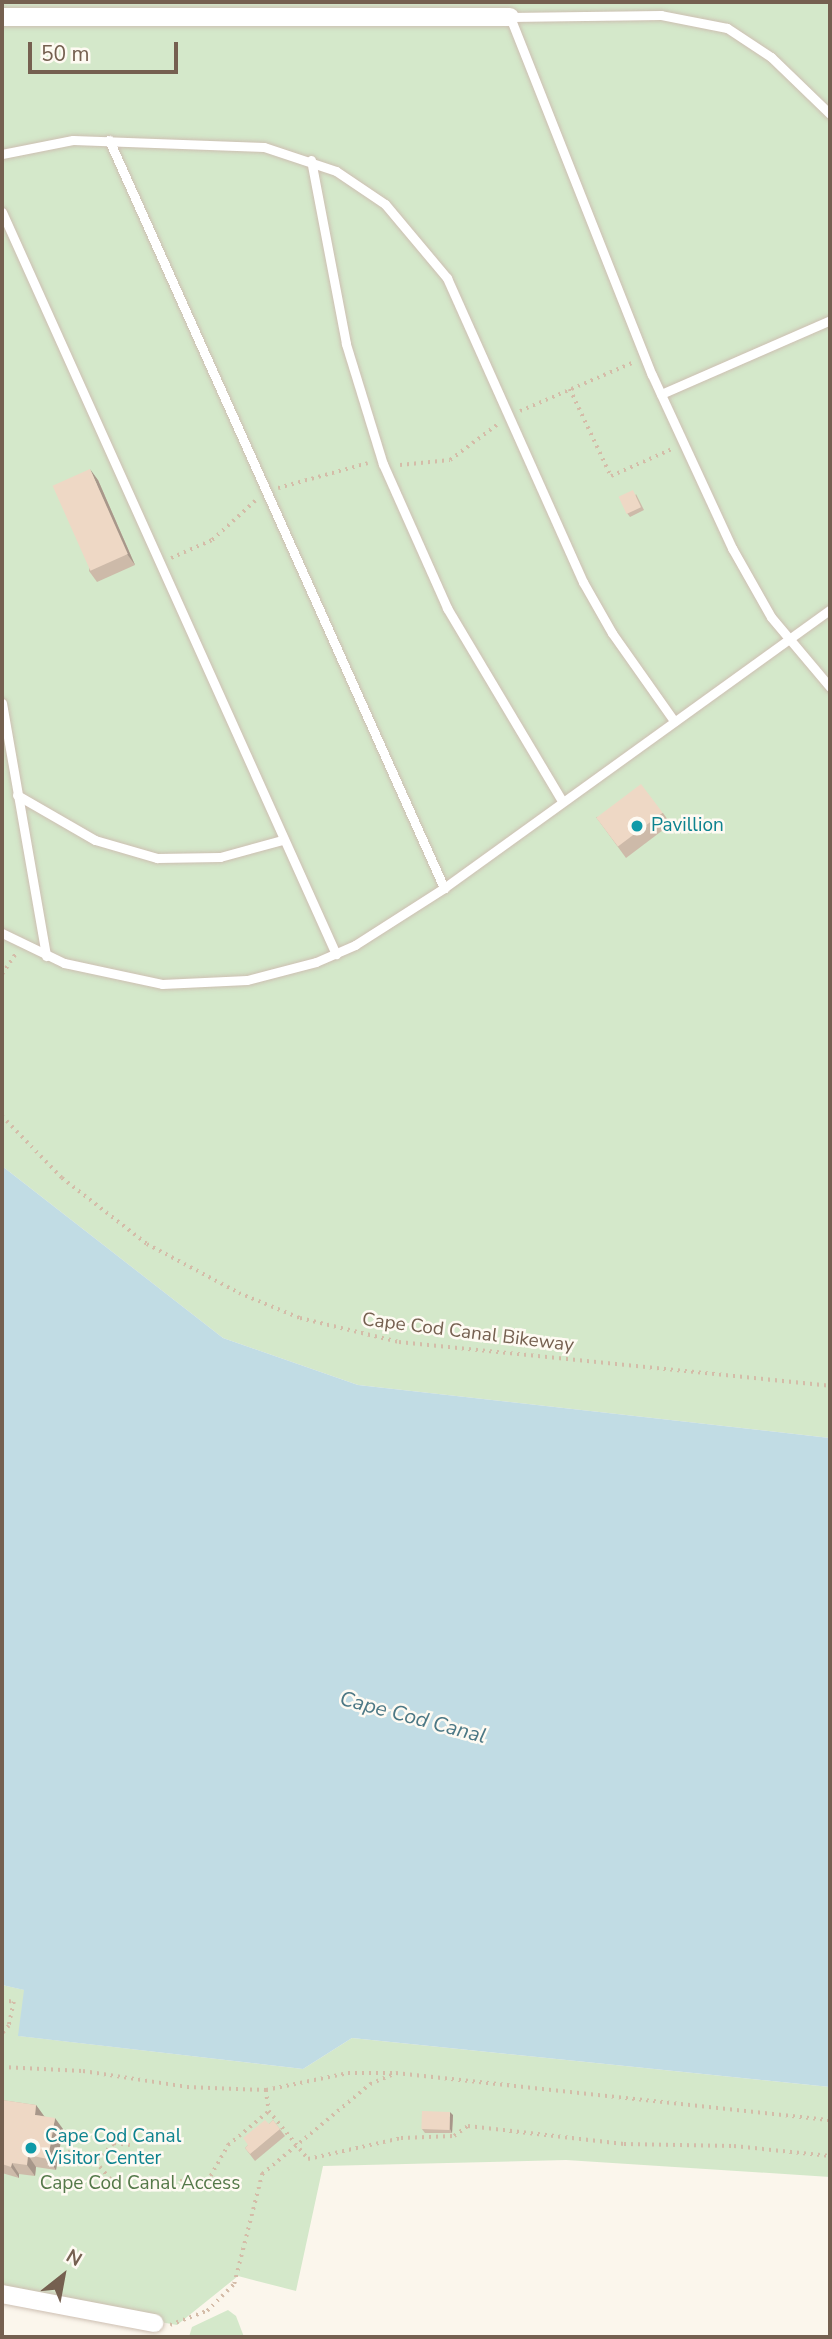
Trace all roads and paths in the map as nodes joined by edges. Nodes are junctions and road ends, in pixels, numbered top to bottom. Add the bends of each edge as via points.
1 (2, 17) edge
2 (510, 17) junction
3 (830, 114) edge
4 (109, 139) junction
5 (2, 154) edge
6 (311, 160) junction
7 (2, 212) edge
8 (830, 320) edge
9 (570, 389) dead end
10 (661, 394) junction
11 (684, 444) junction
12 (830, 610) edge
13 (789, 640) junction
14 (830, 687) edge
15 (2, 703) edge
16 (674, 720) junction
17 (17, 795) junction
18 (562, 801) junction
19 (282, 840) junction
20 (444, 888) junction
21 (2, 933) edge
22 (22, 944) junction
23 (336, 954) junction
24 (46, 956) junction
25 (2, 974) edge
26 (2, 1116) edge
27 (830, 1386) edge
28 (2, 2000) edge
29 (2, 2034) edge
30 (2, 2067) edge
31 (396, 2073) junction
32 (266, 2090) junction
33 (268, 2111) junction
34 (830, 2120) edge
35 (130, 2145) dead end
36 (297, 2146) junction
37 (61, 2151) dead end
38 (830, 2155) edge
39 (97, 2160) junction
40 (180, 2181) dead end
41 (115, 2185) dead end
42 (2, 2294) edge
43 (154, 2323) joint

1 - 2 street
2 - 3 lane via 661,15 727,28 771,57
2 - 10 lane
4 - 5 lane via 43,144
4 - 6 lane via 236,143
4 - 20 lane
6 - 16 lane via 385,204 447,278 587,591
6 - 18 lane via 346,344 383,464 447,608
7 - 19 lane
8 - 10 lane
9 - 11 path via 611,477
10 - 11 lane
11 - 13 lane via 745,573
12 - 13 lane
13 - 14 lane
13 - 16 lane
15 - 17 lane
16 - 18 lane
17 - 19 lane via 94,840 157,858 220,857
17 - 24 lane
18 - 20 lane
19 - 23 lane
20 - 23 lane
21 - 22 lane
22 - 24 lane
22 - 25 path
23 - 24 lane via 274,975 214,984 133,980
26 - 27 path, Cape Cod Canal Bikeway via 62,1178 147,1244 239,1293 300,1318 399,1342
28 - 29 path via 14,2002 9,2026
30 - 32 path via 83,2071 187,2087
31 - 32 path via 348,2073
31 - 34 path
31 - 36 path via 370,2084
32 - 33 path
33 - 36 path
33 - 40 path via 228,2145 207,2182
35 - 39 path via 114,2143
36 - 38 path via 308,2159 401,2138 454,2136 468,2126 624,2144 734,2146
36 - 43 path via 262,2175 255,2189 234,2284 191,2320 177,2325
37 - 39 path
39 - 41 path
42 - 43 street

